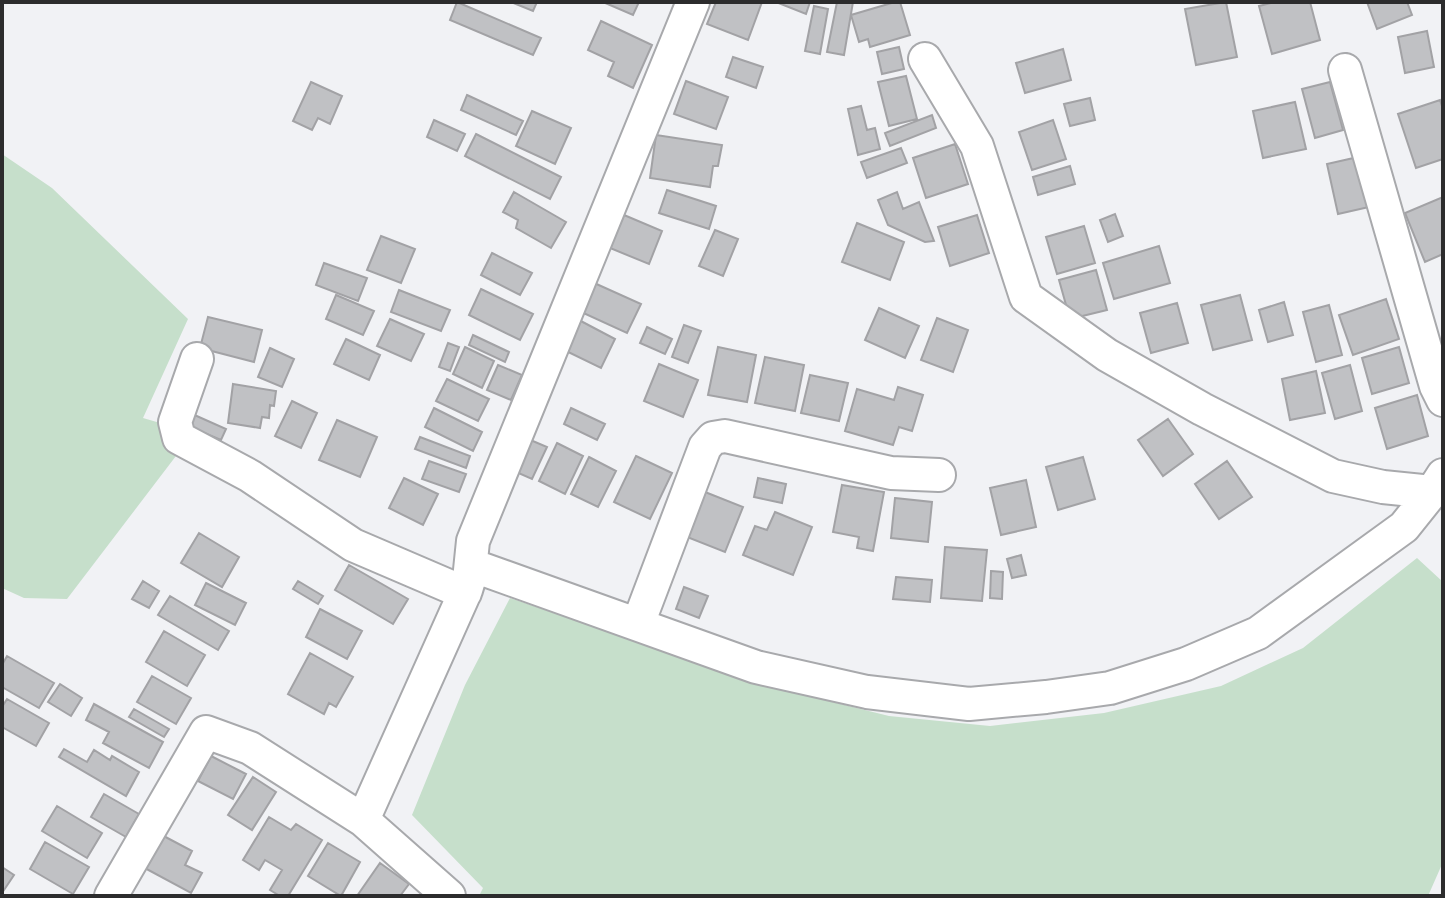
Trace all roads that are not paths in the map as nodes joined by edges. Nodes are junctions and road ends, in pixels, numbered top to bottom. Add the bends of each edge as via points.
1 (693, 2) edge
2 (925, 59) dead end
3 (1345, 70) dead end
4 (197, 359) dead end
5 (1443, 400) edge
6 (939, 475) dead end
7 (1438, 484) edge
8 (468, 579) junction
9 (638, 624) junction
10 (363, 820) junction
11 (111, 896) edge
12 (449, 896) edge

1 - 8 street via 473,541
2 - 7 street via 977,146 1026,297 1107,355 1333,476 1383,487
3 - 5 street
4 - 8 street via 175,422 179,438 250,476 353,545
6 - 9 street via 891,473 725,436 713,438 705,447
7 - 9 street via 1404,527 1258,633 1110,688 969,704 867,692 756,667
8 - 9 street
8 - 10 street
10 - 11 street via 250,748 206,732
10 - 12 street

